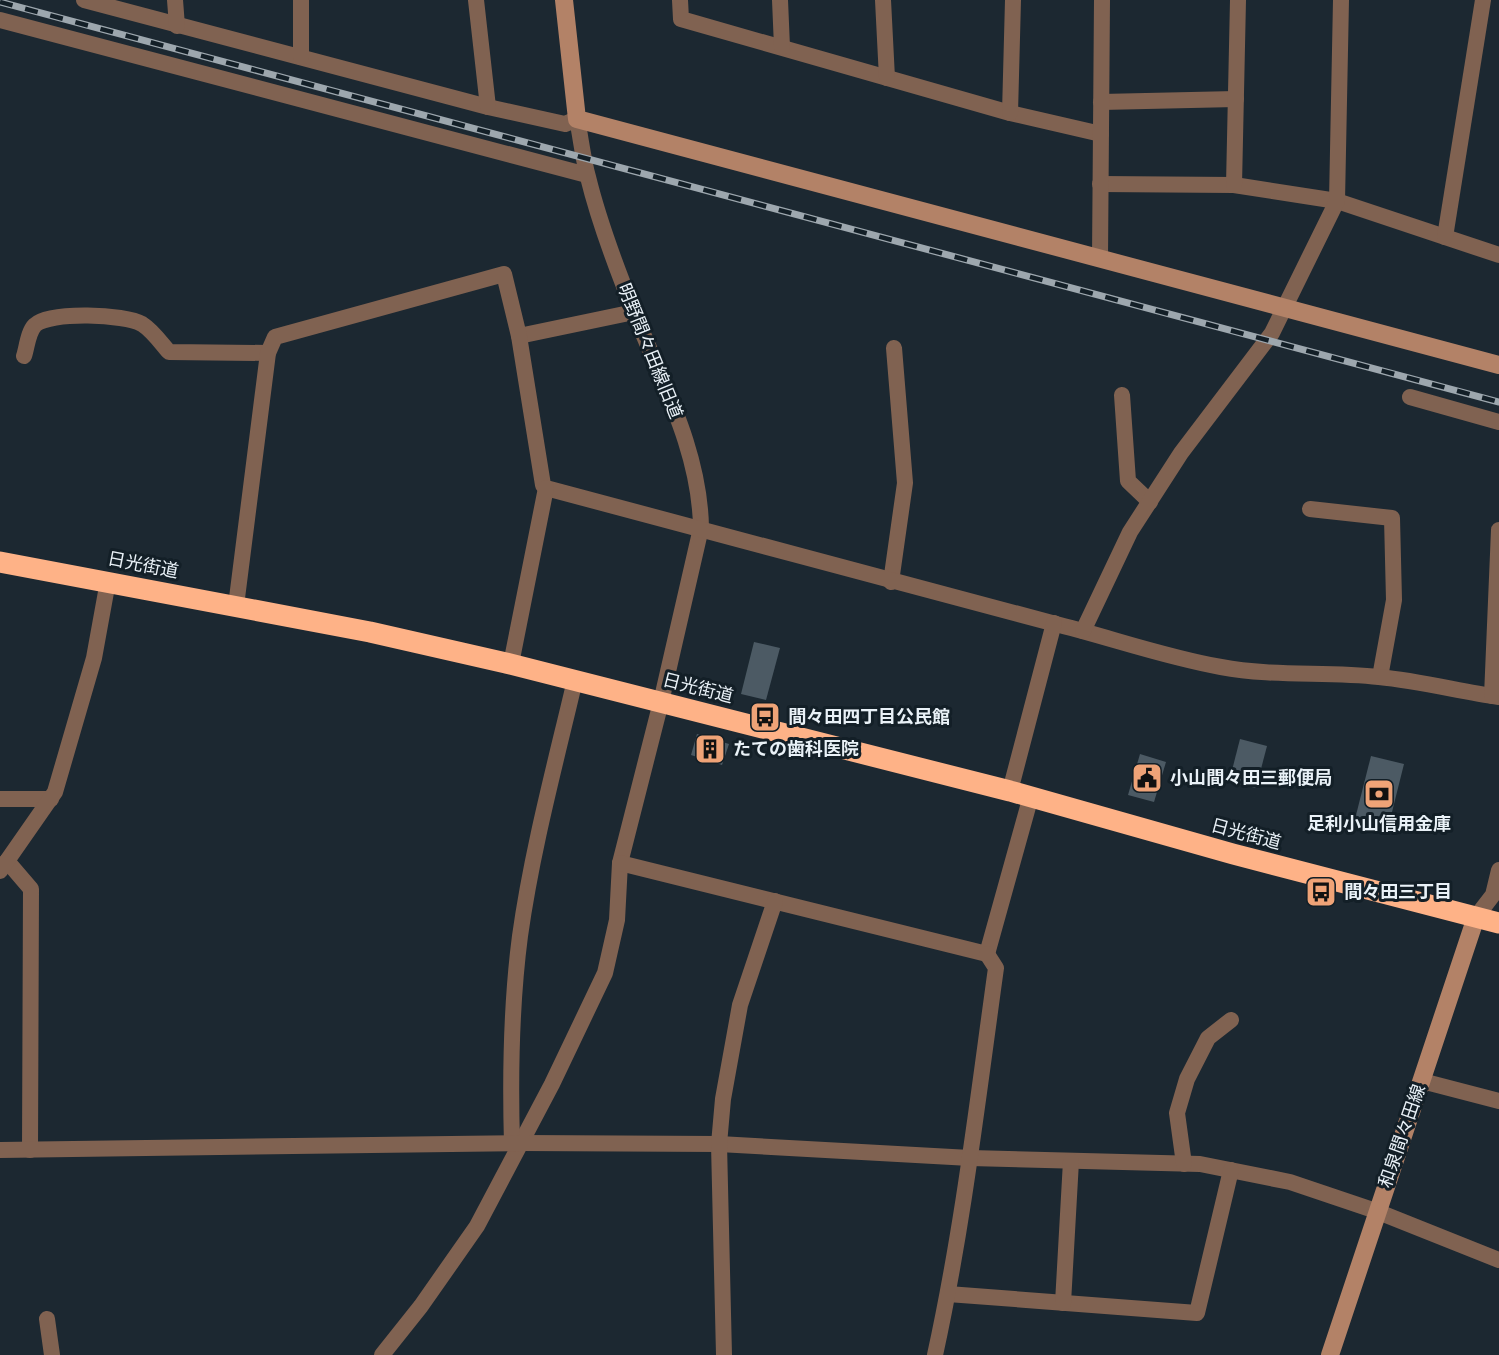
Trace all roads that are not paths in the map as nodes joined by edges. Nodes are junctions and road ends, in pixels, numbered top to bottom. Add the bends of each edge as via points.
1 (84, 0) edge
2 (175, 0) edge
3 (301, 0) edge
4 (476, 0) edge
5 (564, 0) edge
6 (680, 0) edge
7 (780, 0) edge
8 (883, 0) edge
9 (1013, 0) edge
10 (1102, 0) edge
11 (1238, 0) edge
12 (1341, 0) edge
13 (1483, 0) edge
14 (0, 20) edge
15 (177, 26) junction
16 (782, 47) junction
17 (301, 57) junction
18 (887, 78) junction
19 (1236, 99) junction
20 (1101, 102) junction
21 (488, 107) junction
22 (1010, 113) junction
23 (577, 120) junction
24 (1101, 134) junction
25 (587, 175) junction
26 (1100, 184) junction
27 (1234, 184) junction
28 (1337, 201) junction
29 (1446, 237) junction
30 (1499, 255) edge
31 (1100, 258) junction
32 (1283, 309) junction
33 (634, 312) junction
34 (519, 336) junction
35 (894, 348) dead end
36 (268, 353) junction
37 (24, 356) dead end
38 (1499, 365) edge
39 (1122, 395) dead end
40 (1410, 397) dead end
41 (1499, 422) edge
42 (547, 488) junction
43 (1150, 502) junction
44 (1310, 509) dead end
45 (701, 528) junction
46 (1499, 530) edge
47 (0, 562) edge
48 (108, 581) junction
49 (891, 582) junction
50 (236, 606) junction
51 (1054, 623) junction
52 (1083, 631) junction
53 (511, 664) junction
54 (1380, 677) junction
55 (575, 680) junction
56 (1496, 697) edge
57 (661, 702) junction
58 (1010, 791) junction
59 (1031, 796) junction
60 (51, 799) junction
61 (0, 800) edge
62 (620, 863) junction
63 (4, 866) edge
64 (1499, 870) edge
65 (775, 901) junction
66 (1476, 917) junction
67 (1499, 923) edge
68 (987, 954) junction
69 (1231, 1020) dead end
70 (1422, 1081) junction
71 (1499, 1101) edge
72 (517, 1143) junction
73 (719, 1144) junction
74 (0, 1150) edge
75 (30, 1150) junction
76 (970, 1158) junction
77 (1071, 1161) junction
78 (1184, 1164) junction
79 (1231, 1170) junction
80 (1376, 1211) junction
81 (1499, 1260) edge
82 (948, 1294) junction
83 (1063, 1303) junction
84 (47, 1319) dead end
85 (52, 1355) edge
86 (382, 1355) edge
87 (724, 1355) edge
88 (935, 1355) edge
89 (1330, 1355) edge

1 - 15 street
2 - 15 street
3 - 17 street
4 - 21 street
5 - 23 street, 明野間々田線旧道
6 - 16 street via 681,19
7 - 16 street
8 - 18 street
9 - 22 street
10 - 20 street
11 - 19 street
12 - 28 street
13 - 29 street
14 - 25 street
15 - 17 street
16 - 18 street
17 - 21 street
18 - 22 street
19 - 20 street
19 - 27 street
20 - 24 street
21 - 23 street via 565,124
22 - 24 street
23 - 25 street, 明野間々田線旧道
23 - 31 street
24 - 26 street
25 - 33 street, 明野間々田線旧道
26 - 27 street
26 - 31 street
27 - 28 street
28 - 29 street
28 - 32 street
29 - 30 street
31 - 32 street
32 - 38 street
32 - 43 street via 1267,341 1181,453
33 - 34 street
33 - 45 street, 明野間々田線旧道 via 688,448
34 - 36 street via 504,274 275,337
34 - 42 street
35 - 49 street via 905,483
36 - 37 street via 169,352 145,326 131,319 72,316 40,321 32,327
36 - 50 street
39 - 43 street via 1128,481
40 - 41 street
42 - 45 street
42 - 53 street
43 - 52 street via 1130,532
44 - 54 street via 1392,518 1394,600
45 - 49 street
45 - 57 street, 明野間々田線旧道
46 - 56 street
47 - 48 highway, 日光街道
48 - 50 highway, 日光街道
48 - 60 street via 94,658
49 - 51 street
50 - 53 highway, 日光街道
51 - 52 street
51 - 58 street
52 - 54 street via 1222,668
53 - 55 highway, 日光街道
54 - 56 street
55 - 57 highway, 日光街道
55 - 72 street via 520,937 510,1056
57 - 58 highway, 日光街道
57 - 62 street, 明野間々田線旧道
58 - 59 highway, 日光街道
59 - 66 highway, 日光街道 via 1233,855
59 - 68 street
60 - 61 street
60 - 63 street
62 - 65 street
62 - 72 street, 明野間々田線旧道 via 617,920 605,973
63 - 75 street via 31,889
64 - 66 street via 1493,895
65 - 68 street
65 - 73 street via 740,1004
66 - 67 highway, 日光街道
66 - 70 street, 和泉間々田線
68 - 76 street via 996,968
69 - 78 street via 1208,1038 1187,1079 1177,1114
70 - 71 street
70 - 80 street, 和泉間々田線
72 - 73 street
72 - 75 street
72 - 86 street, 明野間々田線旧道 via 477,1226
73 - 76 street
73 - 87 street
74 - 75 street
76 - 77 street
76 - 82 street
77 - 78 street
77 - 83 street
78 - 79 street
79 - 80 street via 1290,1182
79 - 83 street via 1197,1313
80 - 81 street
80 - 89 street, 和泉間々田線
82 - 83 street
82 - 88 street
84 - 85 street

